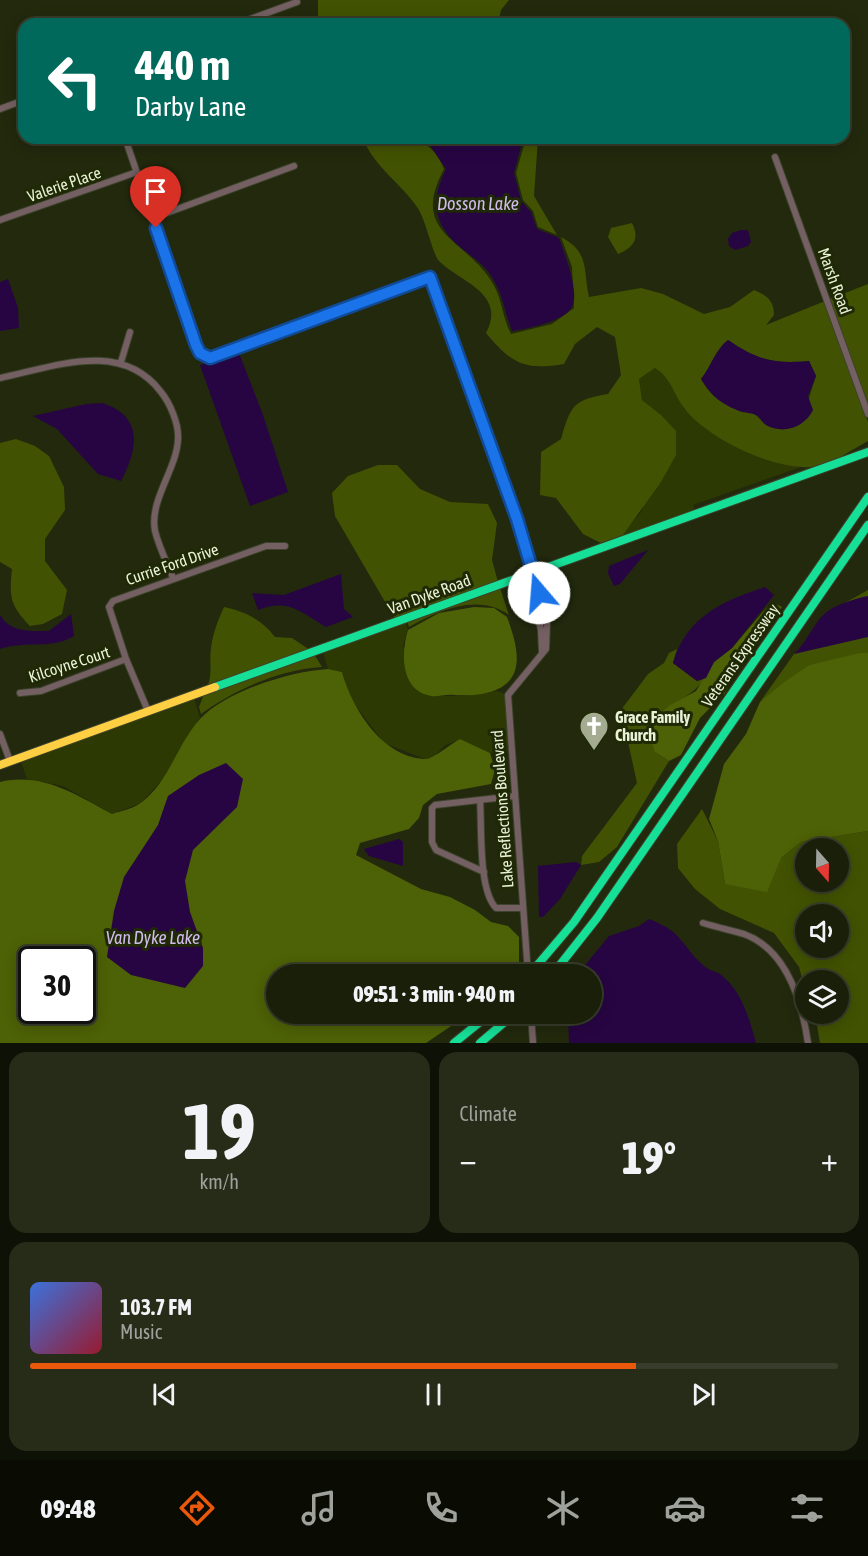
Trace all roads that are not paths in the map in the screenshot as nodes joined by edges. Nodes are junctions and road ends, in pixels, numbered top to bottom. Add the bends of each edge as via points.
1 (297, 2) dead end
2 (253, 18) edge
3 (18, 102) edge
4 (0, 109) edge
5 (127, 144) edge
6 (775, 157) dead end
7 (294, 166) dead end
8 (137, 172) junction
9 (153, 218) junction
10 (0, 220) edge
11 (130, 332) dead end
12 (121, 362) junction
13 (0, 378) edge
14 (868, 414) edge
15 (868, 452) edge
16 (868, 496) edge
17 (868, 525) edge
18 (285, 546) dead end
19 (531, 573) junction
20 (173, 578) junction
21 (126, 659) junction
22 (20, 693) dead end
23 (148, 711) junction
24 (0, 734) edge
25 (10, 761) junction
26 (0, 765) edge
27 (515, 796) junction
28 (480, 800) junction
29 (484, 872) junction
30 (523, 908) junction
31 (703, 923) dead end
32 (528, 964) edge
33 (539, 964) edge
34 (561, 964) edge
35 (478, 1024) edge
36 (502, 1024) edge
37 (532, 1024) edge
38 (454, 1043) edge
39 (480, 1043) edge
40 (533, 1043) edge
41 (808, 1043) edge

1 - 2 street
3 - 4 street
5 - 8 street
6 - 14 street, Marsh Road
7 - 9 street
8 - 9 street
8 - 10 street, Valerie Place
9 - 19 street, Lake Reflections Boulevard via 196,345 200,353 210,358 430,277 517,519
11 - 12 street
12 - 13 street via 79,362
12 - 20 street via 139,371 160,391 172,413 178,437 155,520
15 - 19 main road, Van Dyke Road
16 - 33 main road, Veterans Expressway via 584,907
17 - 34 main road, Veterans Expressway via 597,918
18 - 20 street, Currie Ford Drive via 266,546
19 - 23 main road, Van Dyke Road
19 - 27 street, Lake Reflections Boulevard via 542,652 508,695
20 - 21 street, Currie Ford Drive via 113,600 109,607
21 - 22 street, Kilcoyne Court via 41,691
21 - 23 street, Currie Ford Drive
23 - 25 main road, Van Dyke Road
24 - 25 street
25 - 26 main road, Van Dyke Road
27 - 28 street
27 - 30 street, Lake Reflections Boulevard
28 - 29 street
28 - 29 street via 435,805 430,815 436,850
29 - 30 street via 489,901 496,908
30 - 32 street, Lake Reflections Boulevard
31 - 41 street via 746,935 770,951 794,987
35 - 38 main road
36 - 39 main road
37 - 40 street

